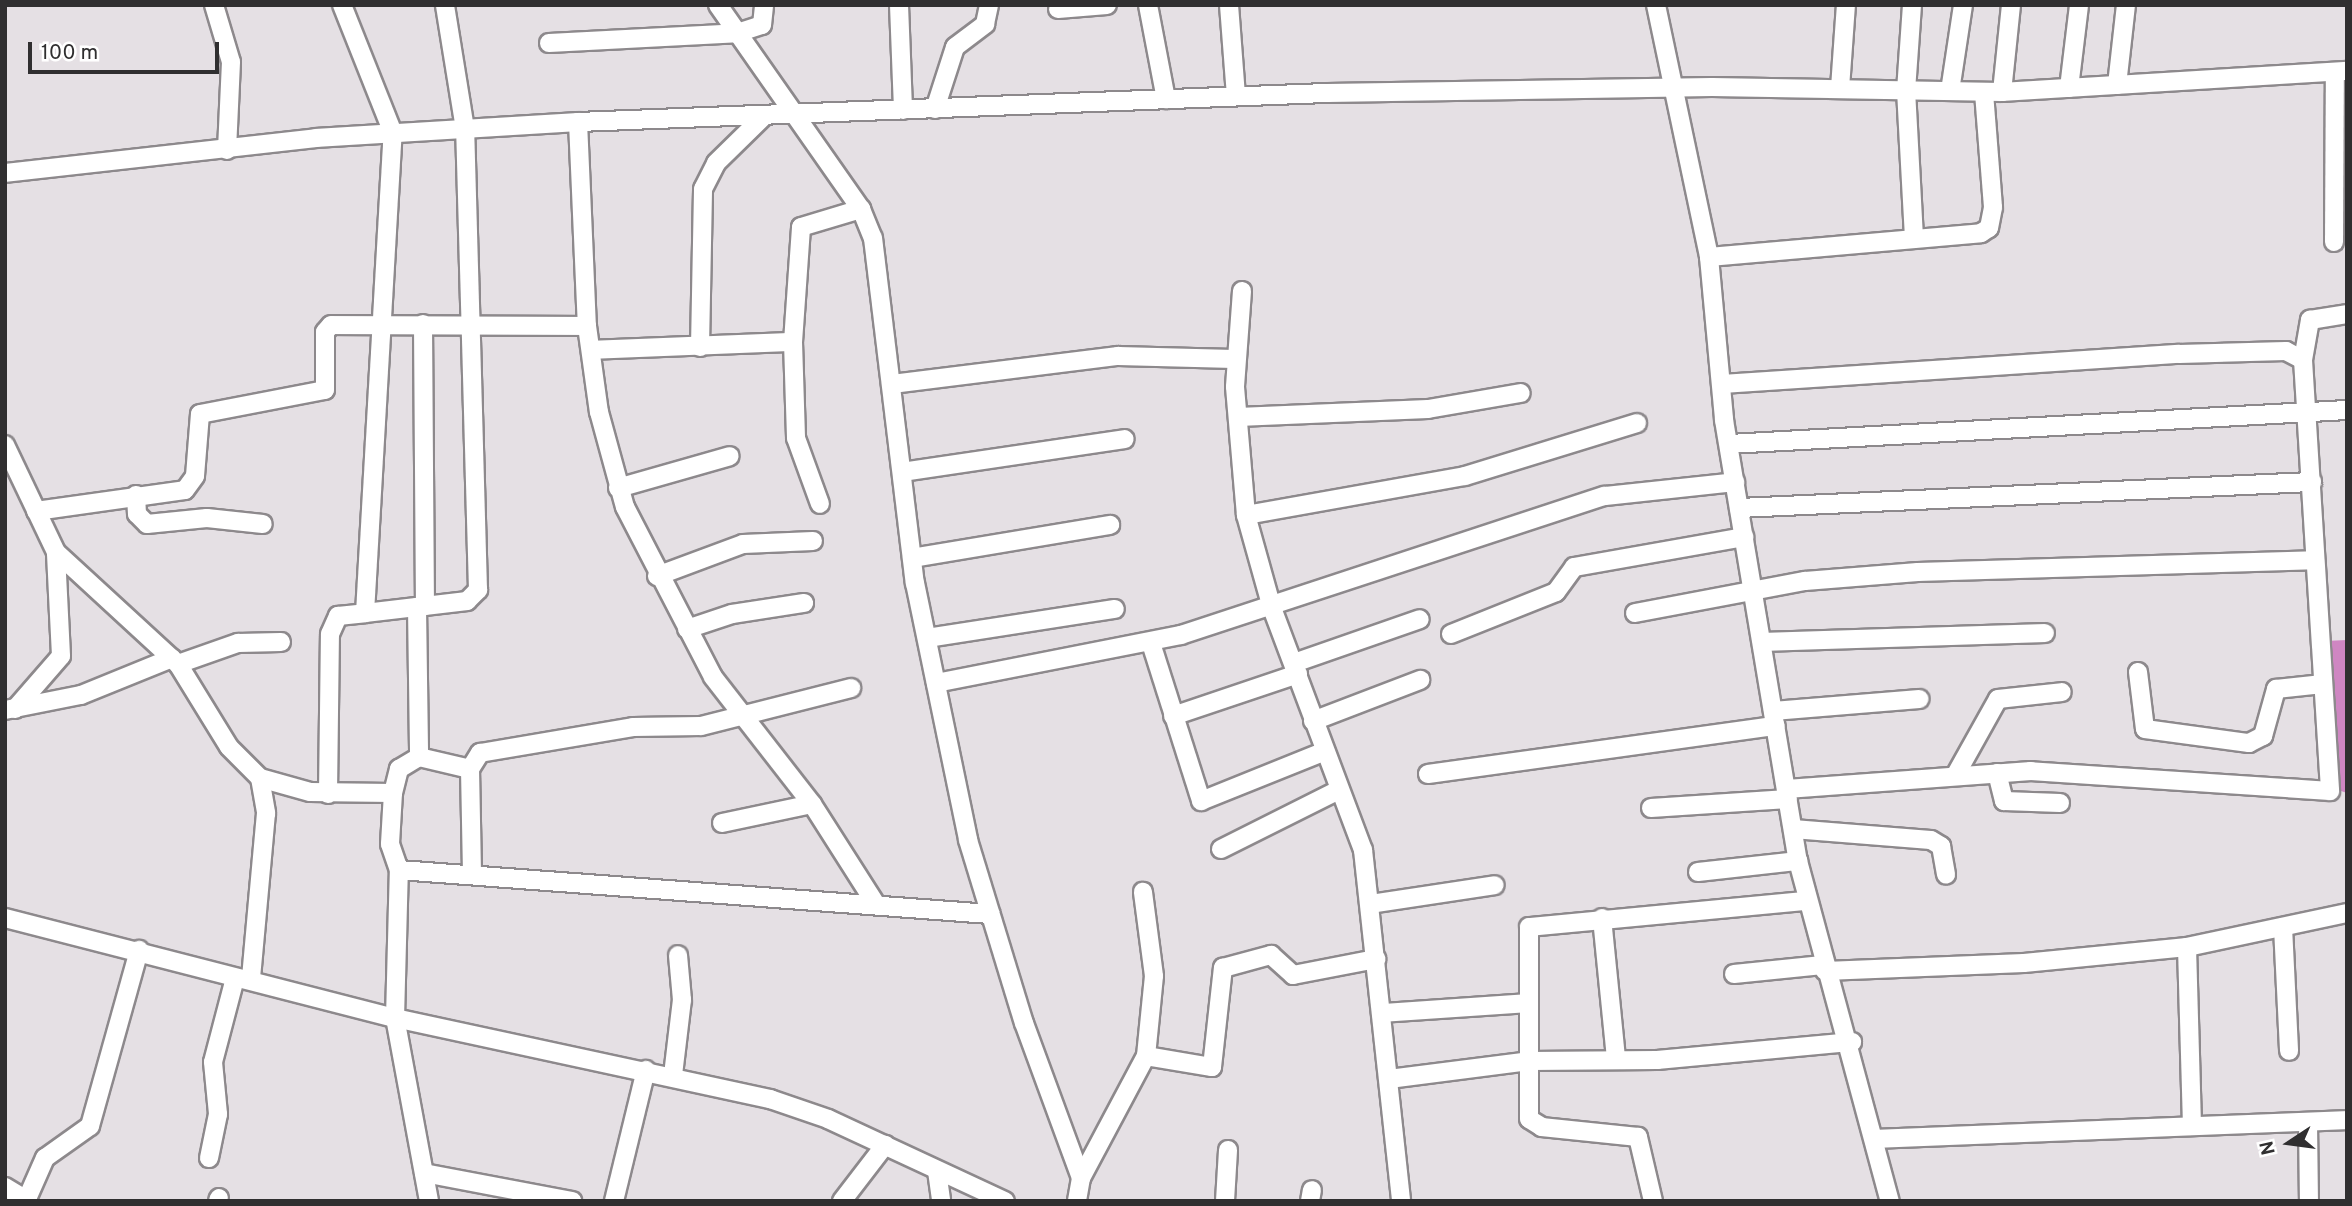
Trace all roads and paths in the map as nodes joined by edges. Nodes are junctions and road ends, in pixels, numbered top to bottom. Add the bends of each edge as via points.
1 (214, 5) edge
2 (342, 5) edge
3 (444, 5) edge
4 (718, 5) edge
5 (764, 5) edge
6 (899, 5) edge
7 (989, 5) edge
8 (1107, 5) edge
9 (1148, 5) edge
10 (1229, 5) edge
11 (1657, 5) edge
12 (1846, 5) edge
13 (1912, 5) edge
14 (1963, 5) edge
15 (2011, 5) edge
16 (2079, 5) edge
17 (2126, 5) edge
18 (1058, 9) dead end
19 (737, 33) junction
20 (549, 43) dead end
21 (2341, 71) edge
22 (2117, 85) junction
23 (1675, 87) junction
24 (1840, 88) junction
25 (2069, 88) junction
26 (1906, 90) junction
27 (1950, 91) junction
28 (1993, 92) junction
29 (1236, 96) junction
30 (1166, 99) junction
31 (935, 109) junction
32 (903, 110) junction
33 (797, 116) junction
34 (762, 118) junction
35 (579, 122) junction
36 (465, 129) junction
37 (393, 133) junction
38 (227, 150) junction
39 (5, 173) edge
40 (861, 209) junction
41 (1914, 239) junction
42 (2334, 242) dead end
43 (1709, 257) junction
44 (1242, 290) dead end
45 (2347, 314) edge
46 (382, 324) junction
47 (423, 324) junction
48 (470, 325) junction
49 (587, 326) junction
50 (793, 342) junction
51 (699, 347) junction
52 (591, 350) junction
53 (1234, 359) junction
54 (2303, 360) junction
55 (892, 384) junction
56 (1722, 384) junction
57 (1521, 393) dead end
58 (2308, 409) junction
59 (2347, 410) edge
60 (1238, 417) junction
61 (1637, 423) dead end
62 (1125, 439) dead end
63 (1729, 444) junction
64 (5, 445) edge
65 (730, 456) dead end
66 (902, 472) junction
67 (1735, 482) junction
68 (2312, 482) junction
69 (618, 488) junction
70 (136, 495) junction
71 (820, 504) dead end
72 (1739, 508) junction
73 (36, 510) junction
74 (1247, 515) junction
75 (263, 524) dead end
76 (1110, 525) dead end
77 (1744, 537) junction
78 (813, 541) dead end
79 (56, 552) junction
80 (912, 558) junction
81 (2313, 560) junction
82 (657, 576) junction
83 (1753, 592) junction
84 (804, 603) dead end
85 (421, 606) junction
86 (1272, 608) junction
87 (1115, 609) dead end
88 (365, 613) junction
89 (1635, 613) dead end
90 (1420, 619) dead end
91 (687, 629) junction
92 (2045, 633) dead end
93 (1451, 634) dead end
94 (926, 638) junction
95 (281, 642) dead end
96 (1762, 642) junction
97 (1151, 643) junction
98 (175, 661) junction
99 (1296, 669) junction
100 (2138, 672) dead end
101 (1420, 680) dead end
102 (936, 683) junction
103 (2323, 684) junction
104 (851, 688) dead end
105 (2062, 692) dead end
106 (1920, 699) dead end
107 (10, 710) edge
108 (742, 715) junction
109 (1173, 716) junction
110 (1775, 719) junction
111 (1313, 721) junction
112 (1323, 752) junction
113 (419, 757) junction
114 (470, 769) junction
115 (1997, 773) junction
116 (1428, 774) dead end
117 (1955, 776) junction
118 (260, 778) junction
119 (1339, 790) junction
120 (393, 793) junction
121 (328, 794) junction
122 (1787, 794) junction
123 (2060, 803) dead end
124 (812, 804) junction
125 (1651, 808) dead end
126 (722, 823) dead end
127 (1793, 829) junction
128 (1221, 849) dead end
129 (1798, 861) junction
130 (399, 870) junction
131 (1698, 872) dead end
132 (472, 873) junction
133 (1946, 875) dead end
134 (1495, 885) dead end
135 (1143, 891) dead end
136 (1806, 901) junction
137 (875, 903) junction
138 (1370, 904) junction
139 (2347, 913) edge
140 (990, 914) junction
141 (5, 918) edge
142 (1602, 918) junction
143 (2283, 927) junction
144 (2187, 947) junction
145 (139, 950) junction
146 (678, 956) dead end
147 (1376, 958) junction
148 (1824, 968) junction
149 (1734, 974) dead end
150 (243, 978) junction
151 (1528, 1003) junction
152 (1382, 1013) junction
153 (396, 1018) junction
154 (1852, 1042) junction
155 (2289, 1051) dead end
156 (1146, 1056) junction
157 (1616, 1059) junction
158 (1529, 1061) junction
159 (646, 1070) junction
160 (673, 1075) junction
161 (1389, 1079) junction
162 (2347, 1120) edge
163 (2308, 1122) junction
164 (2192, 1126) junction
165 (1876, 1139) junction
166 (885, 1145) junction
167 (1228, 1150) dead end
168 (209, 1158) dead end
169 (937, 1171) junction
170 (424, 1173) junction
171 (1081, 1178) junction
172 (5, 1187) edge
173 (27, 1200) edge
174 (429, 1201) edge
175 (572, 1201) edge
176 (614, 1201) edge
177 (842, 1201) edge
178 (941, 1201) edge
179 (1006, 1201) edge
180 (1077, 1201) edge
181 (1225, 1201) edge
182 (1401, 1201) edge
183 (1653, 1201) edge
184 (1890, 1201) edge
185 (2309, 1201) edge

1 - 38 street via 231,62
2 - 37 street
3 - 36 street
4 - 19 street
5 - 19 street via 762,25
6 - 32 street
7 - 31 street via 985,24 955,47
8 - 18 street
9 - 30 street
10 - 29 street
11 - 23 street
12 - 24 street
13 - 26 street
14 - 27 street
15 - 28 street
16 - 25 street
17 - 22 street
19 - 20 street
19 - 33 street
21 - 22 street
21 - 42 street
22 - 25 street
23 - 24 street
23 - 29 street
23 - 43 street
24 - 26 street
25 - 28 street
26 - 27 street
26 - 41 street
27 - 28 street
28 - 41 street via 1989,228
29 - 30 street
30 - 31 street
31 - 32 street
32 - 33 street
33 - 34 street
33 - 40 street
34 - 35 street
34 - 51 street via 716,163 703,190
35 - 36 street
35 - 49 street
36 - 37 street
36 - 48 street
37 - 38 street
37 - 46 street
38 - 39 street
40 - 50 street via 801,227
40 - 55 street via 873,238
41 - 43 street
43 - 56 street
44 - 53 street
45 - 54 street via 2310,320
46 - 47 street
46 - 70 street via 327,327 325,390 200,414 191,485
46 - 88 street
47 - 48 street
47 - 85 street
48 - 49 street
48 - 85 street via 478,590 467,601
49 - 52 street
50 - 51 street
50 - 71 street via 794,428
51 - 52 street
52 - 69 street
53 - 55 street via 1118,356
53 - 60 street
54 - 56 street via 2286,351 2179,354
54 - 58 street
55 - 66 street
56 - 63 street
57 - 60 street via 1428,409
58 - 59 street
58 - 63 street
58 - 68 street
60 - 74 street
61 - 74 street via 1453,479
62 - 66 street
63 - 67 street
64 - 73 street
65 - 69 street
66 - 80 street
67 - 72 street
67 - 86 street via 1605,496 1319,585
68 - 72 street
68 - 81 street
69 - 82 street
70 - 73 street
70 - 75 street via 137,514 147,524 207,518
72 - 77 street
73 - 79 street
74 - 86 street
76 - 80 street
77 - 83 street
77 - 93 street via 1574,567 1556,592
78 - 82 street via 743,544
79 - 98 street
79 - 107 street via 61,656
80 - 94 street
81 - 83 street via 1918,572
81 - 103 street
82 - 91 street
83 - 89 street
83 - 96 street
84 - 91 street via 732,614
85 - 88 street
85 - 113 street
86 - 97 street
86 - 99 street
87 - 94 street
88 - 121 street via 338,616 330,634
90 - 99 street
91 - 108 street
92 - 96 street
94 - 102 street
95 - 98 street via 238,643
96 - 110 street
97 - 102 street
97 - 109 street
98 - 107 street via 80,695
98 - 118 street via 229,747
99 - 109 street
99 - 111 street
100 - 103 street via 2146,729 2249,743 2263,736 2276,689
101 - 111 street
102 - 140 street
103 - 115 street via 2331,786 2324,793 2091,771
104 - 108 street
105 - 117 street via 1998,699
106 - 110 street
108 - 114 street via 701,726 633,727 480,753
108 - 124 street
109 - 112 street via 1205,803
110 - 116 street
110 - 122 street
111 - 112 street
112 - 119 street
113 - 114 street
113 - 120 street via 399,769
114 - 132 street
115 - 117 street
115 - 123 street via 2004,800
117 - 122 street
118 - 121 street
118 - 150 street via 266,813
119 - 128 street
119 - 138 street via 1363,850
120 - 121 street
120 - 130 street via 390,844
122 - 125 street
122 - 127 street
124 - 126 street
124 - 137 street
127 - 129 street
127 - 133 street via 1931,840 1941,846
129 - 131 street
129 - 136 street
130 - 132 street
130 - 153 street
132 - 137 street
134 - 138 street
135 - 156 street via 1153,976
136 - 142 street
136 - 148 street
137 - 140 street
138 - 147 street
139 - 143 street
140 - 171 street
141 - 145 street
142 - 151 street via 1529,927
142 - 157 street
143 - 144 street
143 - 155 street
144 - 148 street via 2024,963
144 - 164 street
145 - 150 street
145 - 173 street via 90,1126 45,1158
146 - 160 street via 682,1000
147 - 152 street
147 - 156 street via 1293,975 1271,955 1223,968 1212,1067
148 - 149 street
148 - 154 street
150 - 153 street
150 - 168 street via 213,1062 218,1114
151 - 152 street
151 - 158 street
152 - 161 street
153 - 159 street
153 - 170 street
154 - 157 street
154 - 165 street
156 - 171 street
157 - 158 street
158 - 161 street
158 - 183 street via 1533,1125 1638,1137
159 - 160 street
159 - 176 street
160 - 166 street via 770,1099
161 - 182 street
162 - 163 street
163 - 164 street
163 - 185 street
164 - 165 street
165 - 184 street
166 - 169 street
166 - 177 street
167 - 181 street
169 - 178 street
169 - 179 street
170 - 174 street
170 - 175 street
171 - 180 street
172 - 173 street

